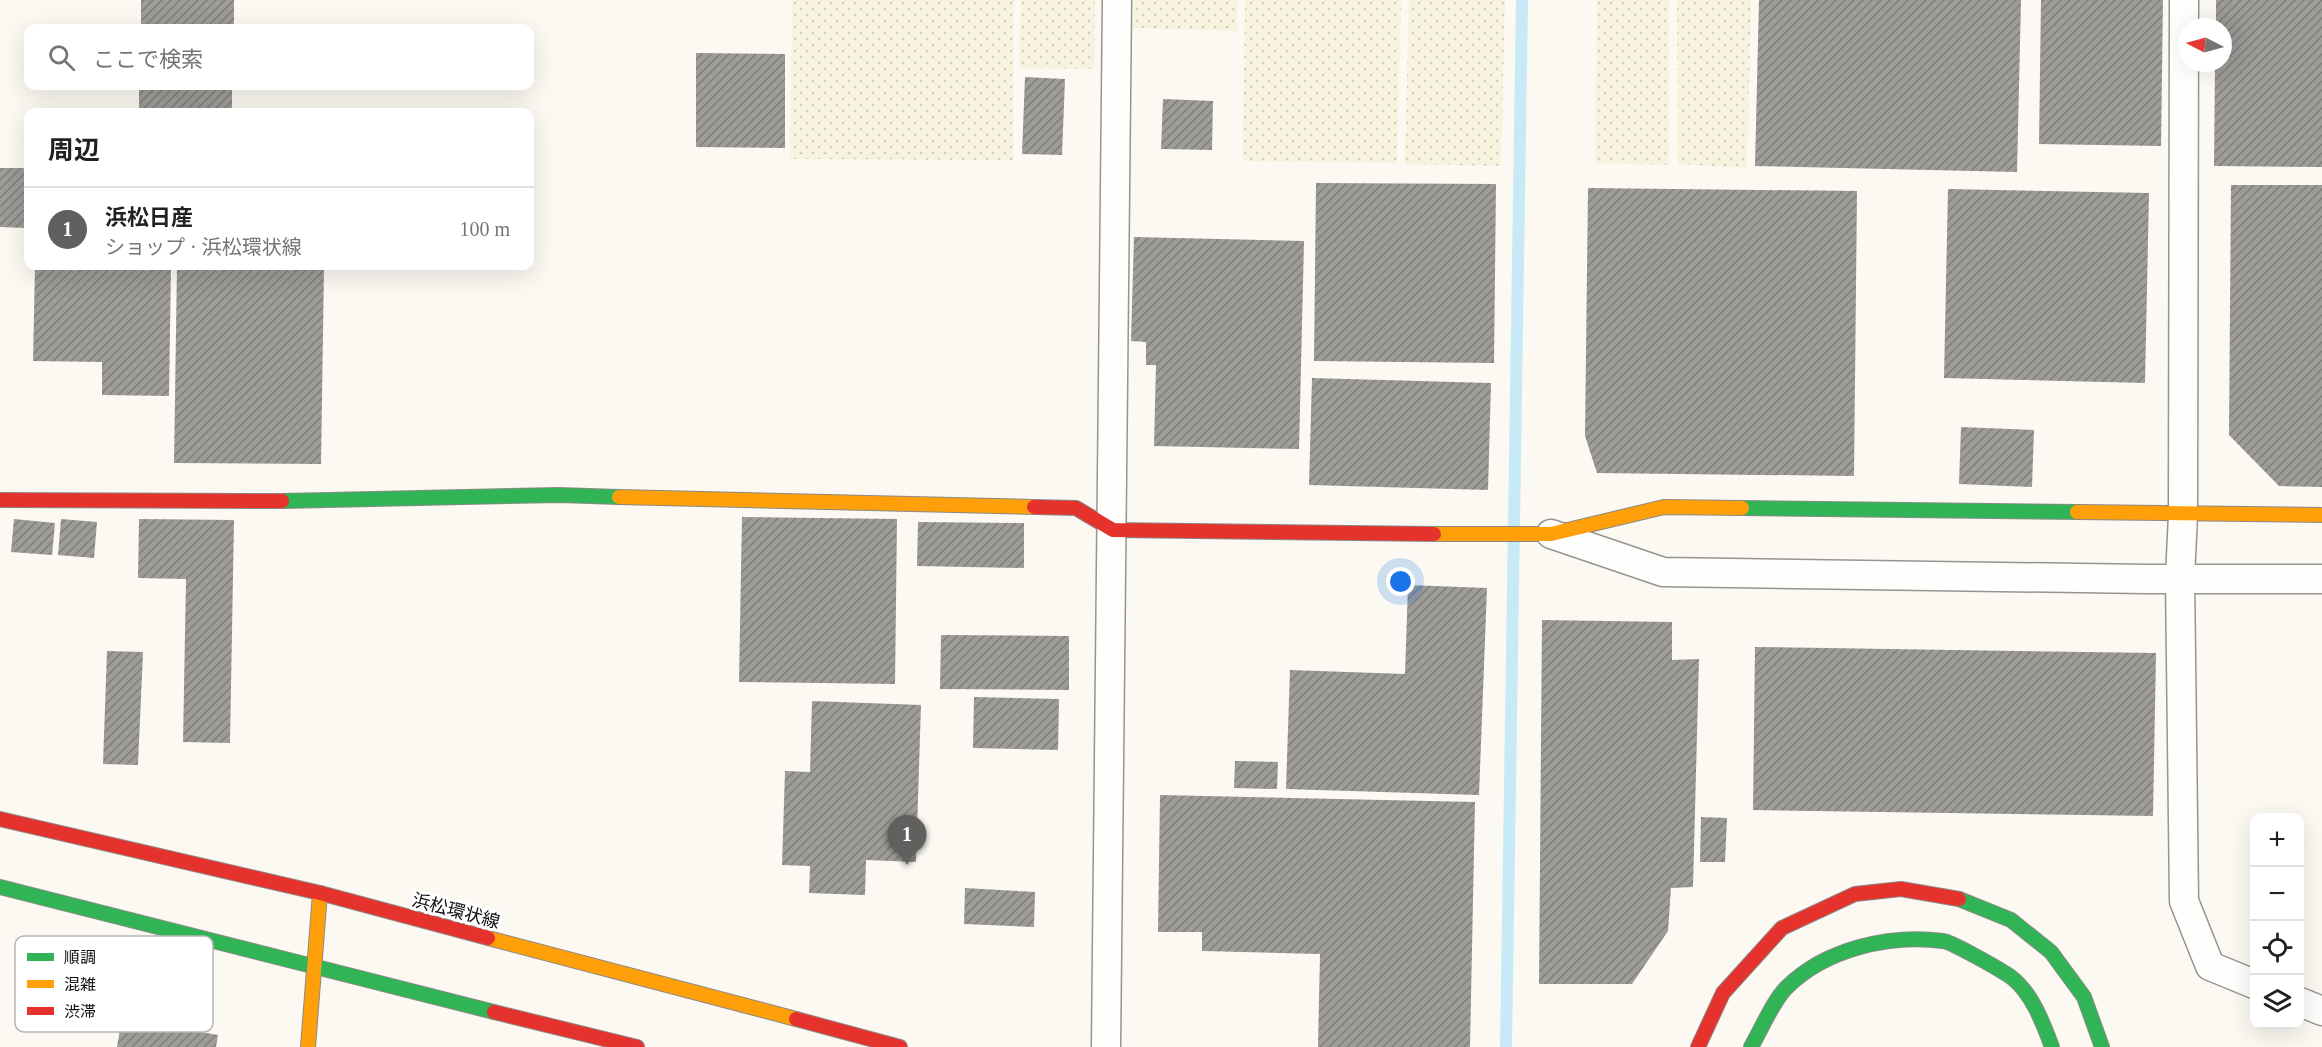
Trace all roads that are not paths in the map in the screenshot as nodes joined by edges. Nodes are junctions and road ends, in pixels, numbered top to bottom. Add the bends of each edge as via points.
1 (1117, 0) edge
2 (2184, 0) edge
3 (0, 500) edge
4 (2183, 515) junction
5 (2322, 515) edge
6 (1113, 530) junction
7 (1542, 535) junction
8 (2180, 577) junction
9 (2322, 579) edge
10 (0, 819) edge
11 (0, 887) edge
12 (320, 893) junction
13 (190, 936) edge
14 (213, 942) edge
15 (314, 968) junction
16 (2250, 982) edge
17 (2304, 1004) edge
18 (2322, 1011) edge
19 (308, 1047) edge
20 (637, 1047) edge
21 (900, 1047) edge
22 (1106, 1047) edge
23 (1698, 1047) edge
24 (1751, 1047) edge
25 (2052, 1047) edge
26 (2102, 1047) edge

1 - 6 street
2 - 4 street
3 - 6 main road via 258,501 559,495 816,500 1076,508
4 - 5 main road
4 - 7 main road via 2151,511 1664,507
4 - 8 street
6 - 7 main road
6 - 22 street
7 - 8 street via 1663,572
8 - 9 street
8 - 16 street via 2184,902 2210,966
10 - 12 main road, 浜松環状線
11 - 13 main road
12 - 15 main road
12 - 21 main road, 浜松環状線
14 - 15 main road
15 - 19 main road
15 - 20 main road
17 - 18 street
23 - 26 main road via 1723,993 1782,928 1855,894 1901,889 1953,897 2011,920 2050,952 2084,997
24 - 25 main road via 1785,989 1826,959 1859,947 1901,940 1945,941 2012,978 2040,1014

